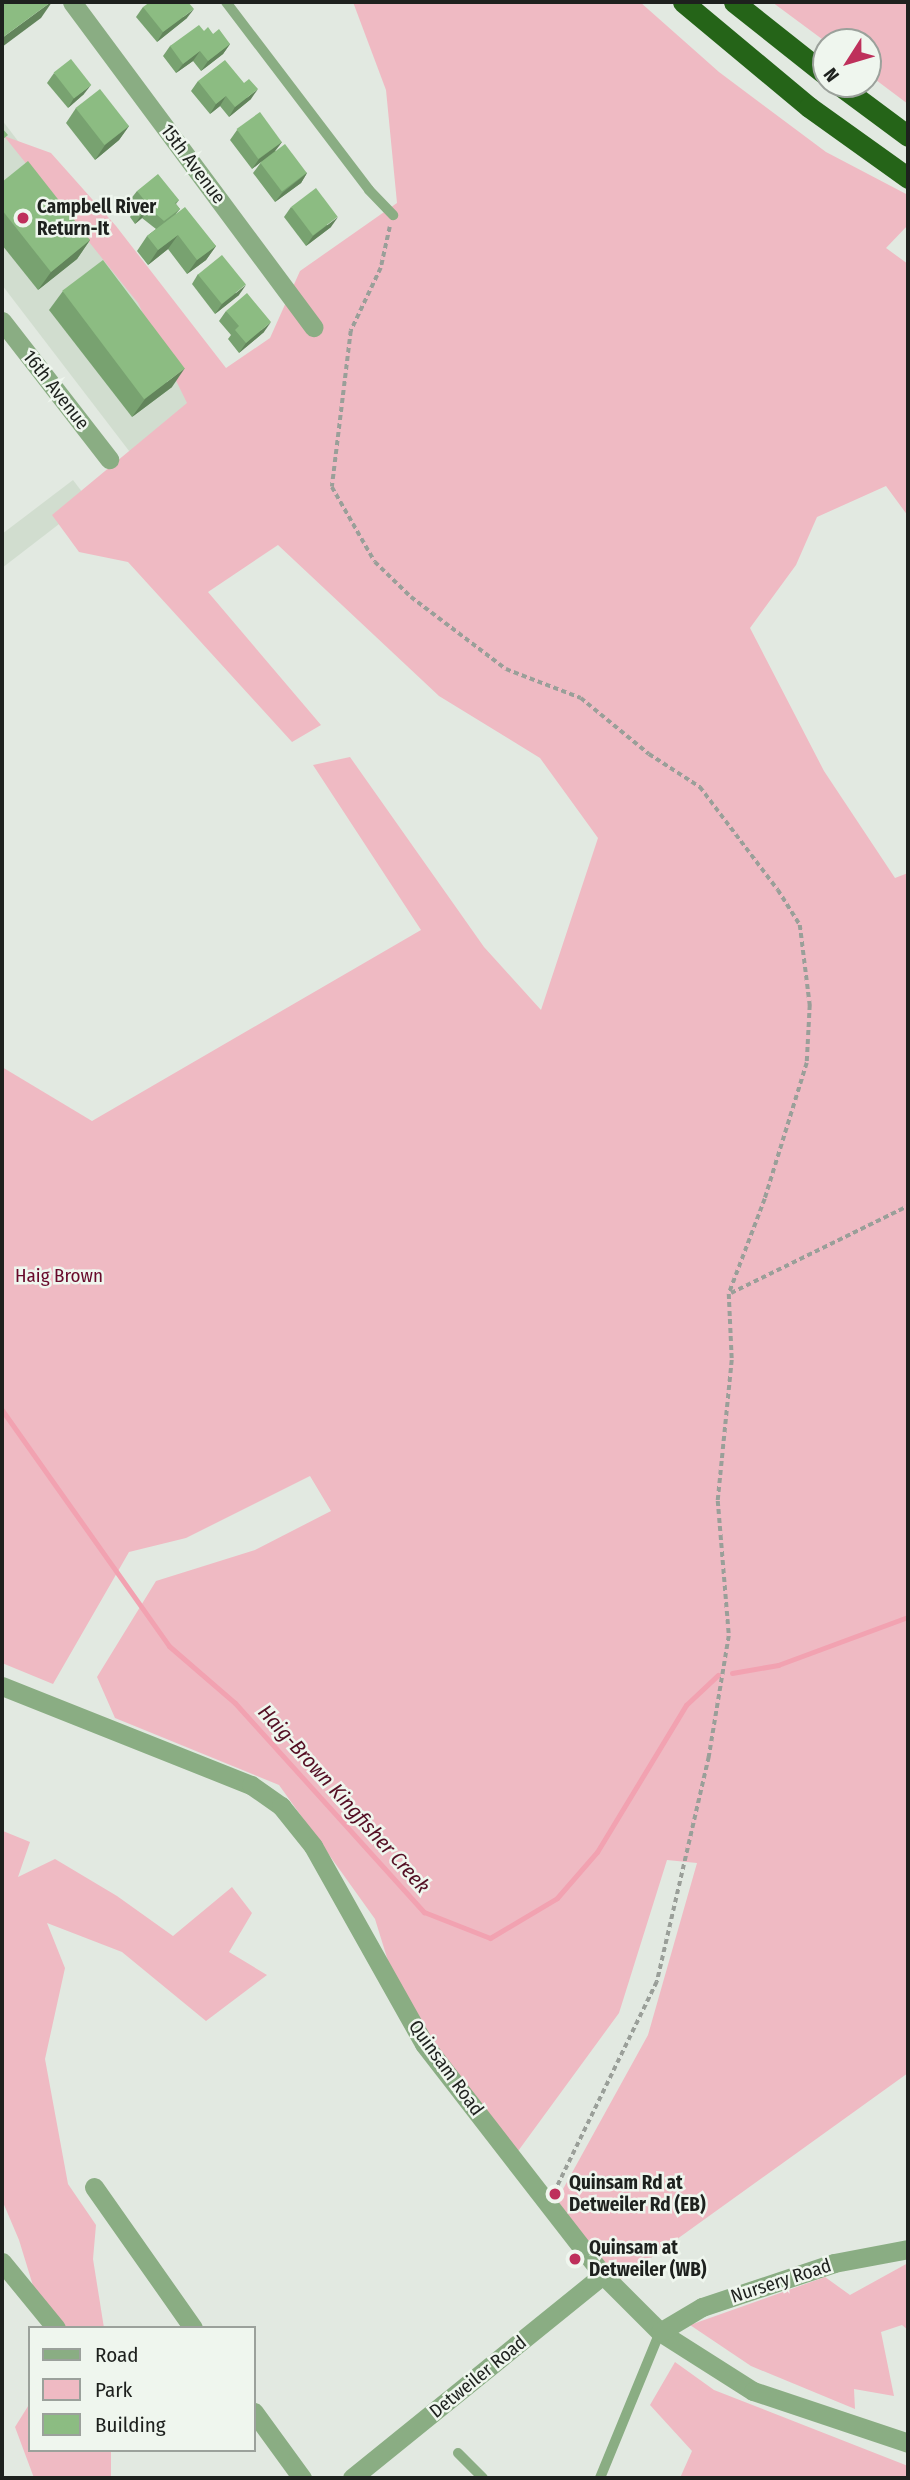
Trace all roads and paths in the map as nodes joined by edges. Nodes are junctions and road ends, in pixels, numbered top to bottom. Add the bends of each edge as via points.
1 (72, 2) edge
2 (226, 2) edge
3 (683, 2) edge
4 (734, 2) edge
5 (812, 64) edge
6 (857, 98) edge
7 (908, 136) edge
8 (908, 178) edge
9 (393, 215) joint
10 (2, 321) edge
11 (313, 327) dead end
12 (110, 459) dead end
13 (908, 1206) edge
14 (729, 1294) junction
15 (2, 1686) edge
16 (94, 2187) dead end
17 (548, 2204) junction
18 (908, 2249) edge
19 (2, 2262) edge
20 (603, 2275) junction
21 (54, 2326) edge
22 (192, 2326) edge
23 (660, 2332) junction
24 (256, 2415) edge
25 (908, 2443) edge
26 (458, 2453) dead end
27 (302, 2478) edge
28 (352, 2478) edge
29 (483, 2478) edge
30 (600, 2478) edge

1 - 11 street, 15th Avenue
2 - 9 lane
3 - 8 highway via 790,93
4 - 5 highway
6 - 7 highway
9 - 14 path via 381,268 351,331 332,487 375,562 411,597 506,669 581,698 649,754 700,787 800,925 810,1005 807,1063 765,1199
10 - 12 street, 16th Avenue
13 - 14 path
14 - 17 path via 732,1360 718,1501 729,1636 709,1757 657,1982
15 - 17 street, Quinsam Road via 251,1785 281,1806 313,1846 424,2044
16 - 22 street
17 - 20 street, Quinsam Road
18 - 23 street, Nursery Road via 834,2263 702,2307
19 - 21 street
20 - 23 street, Quinsam Road
20 - 28 street, Detweiler Road
23 - 25 street, Quinsam Road via 753,2391
23 - 30 lane
24 - 27 street
26 - 29 lane

